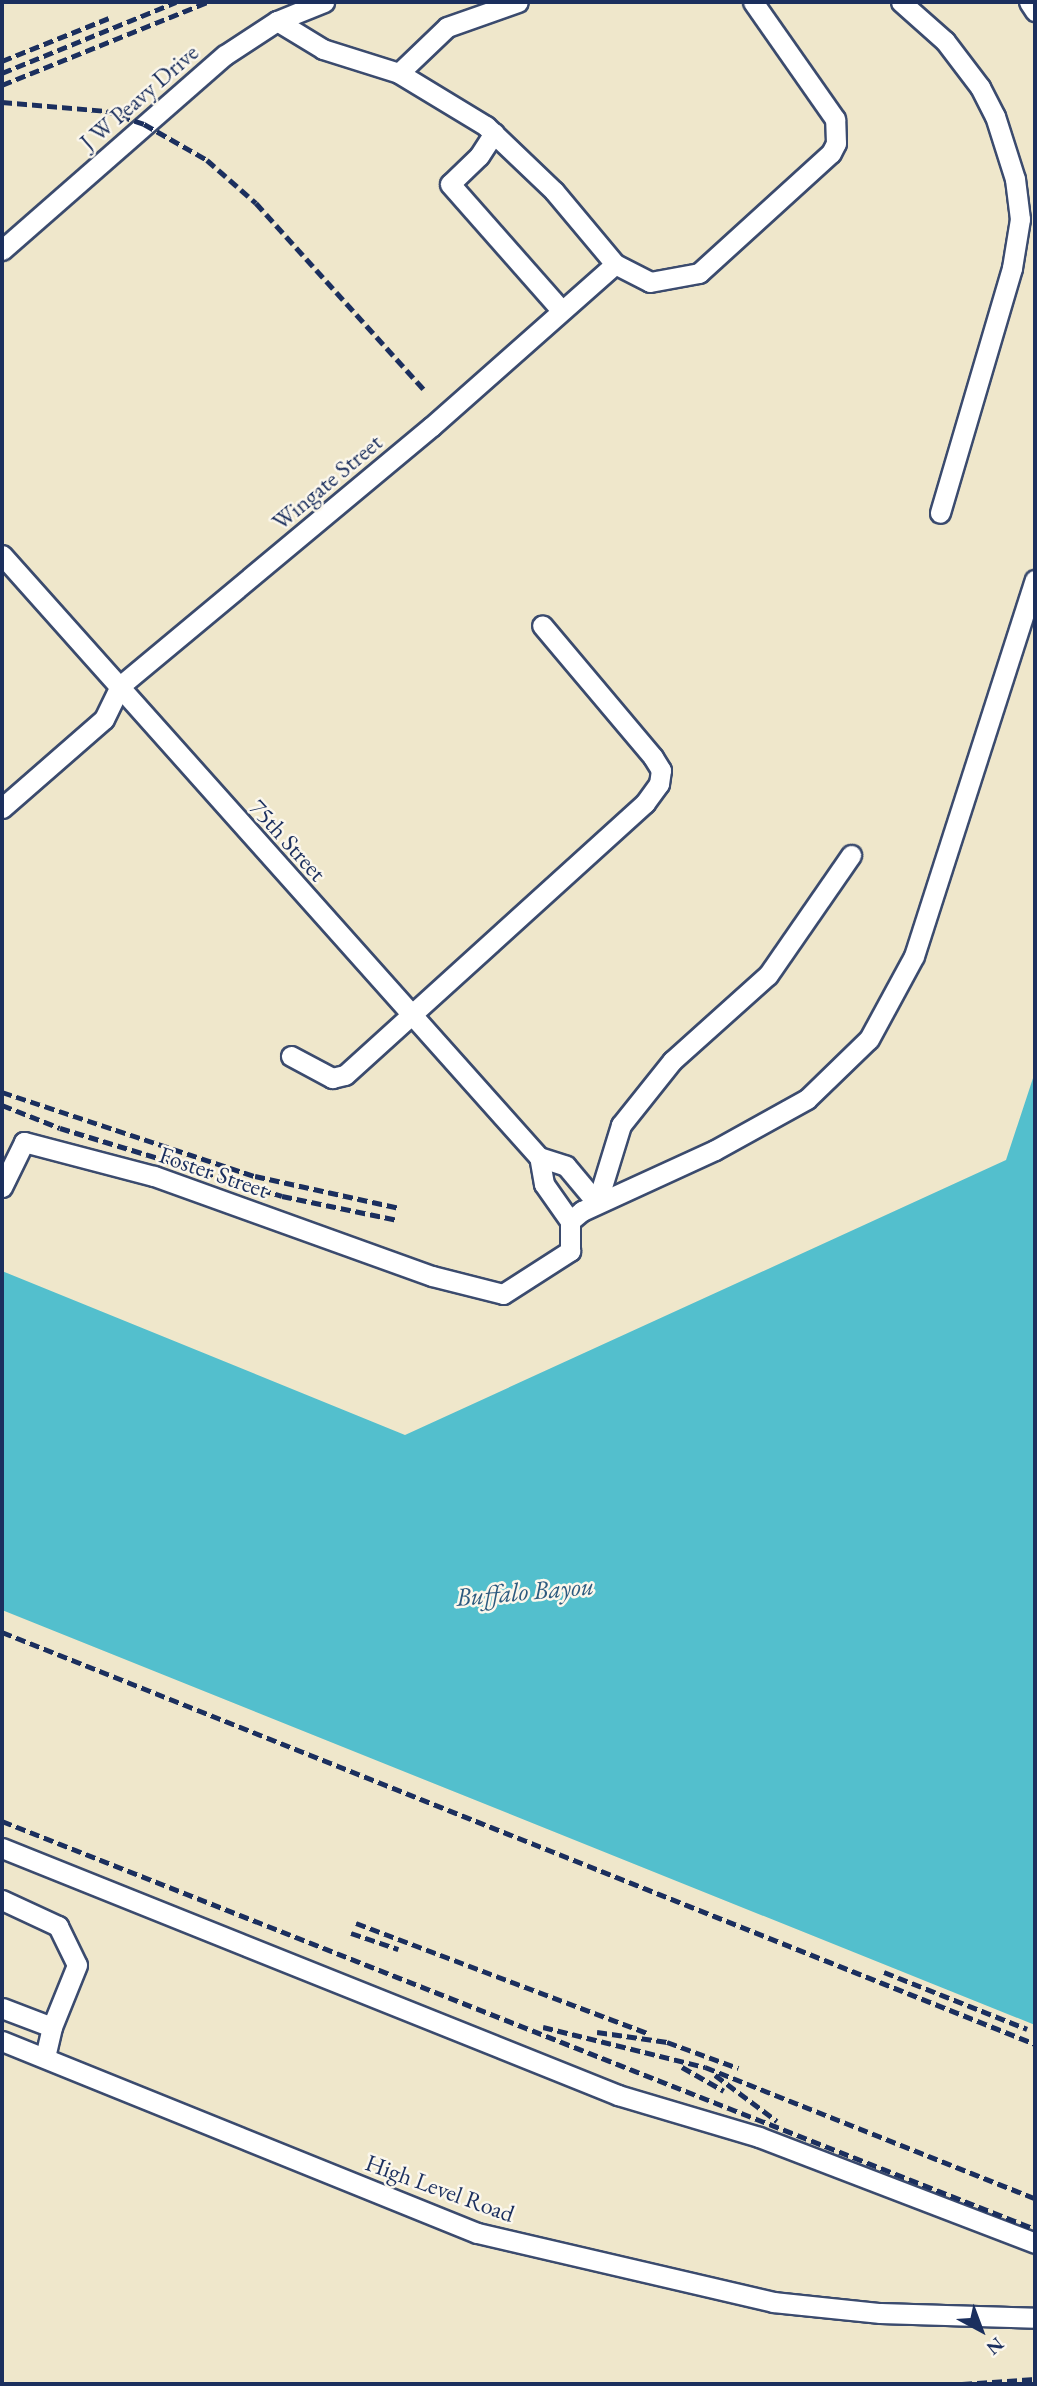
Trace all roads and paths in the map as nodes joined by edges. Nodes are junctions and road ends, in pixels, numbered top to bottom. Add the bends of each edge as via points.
1 (324, 2) edge
2 (518, 2) edge
3 (752, 2) edge
4 (901, 2) edge
5 (1028, 2) edge
6 (1035, 11) edge
7 (277, 21) junction
8 (399, 73) junction
9 (494, 134) junction
10 (2, 250) edge
11 (615, 264) junction
12 (561, 310) junction
13 (940, 513) dead end
14 (2, 555) edge
15 (1035, 580) edge
16 (542, 625) dead end
17 (120, 686) junction
18 (2, 808) edge
19 (851, 855) dead end
20 (414, 1017) junction
21 (290, 1056) dead end
22 (539, 1157) junction
23 (2, 1187) edge
24 (597, 1203) junction
25 (570, 1221) junction
26 (2, 1849) edge
27 (2, 1900) edge
28 (2, 2008) edge
29 (52, 2027) junction
30 (2, 2040) edge
31 (45, 2057) junction
32 (1035, 2243) edge
33 (1035, 2318) edge

1 - 7 street, J W Peavy Drive
2 - 8 street via 440,31
3 - 11 street via 835,119 836,143 831,153 699,273 667,283 650,282
4 - 13 street via 945,41 995,116 1015,178 1020,219 1012,268
5 - 6 street
7 - 8 street via 323,49
7 - 10 street, J W Peavy Drive via 225,55
8 - 9 street
9 - 11 street via 554,191
9 - 12 street via 480,156 450,184
11 - 12 street, Wingate Street
12 - 17 street, Wingate Street via 431,427
14 - 17 street, 75th Street
15 - 24 street via 914,956 869,1039 807,1099 715,1150
16 - 20 street via 653,757 661,770 659,784 645,803
17 - 18 street via 104,719
17 - 20 street, 75th Street
19 - 24 street via 768,975 672,1061 621,1125
20 - 21 street via 339,1079 319,1074
20 - 22 street, 75th Street
22 - 24 street via 566,1166
22 - 25 street via 544,1184
23 - 25 street, Foster Street via 24,1142 154,1175 432,1276 503,1294 570,1251
24 - 25 street
26 - 32 street via 618,2095 759,2137
27 - 29 street via 58,1926 77,1965
28 - 29 street
29 - 31 street
30 - 31 street, High Level Road
31 - 33 street, High Level Road via 477,2233 773,2302 880,2313

